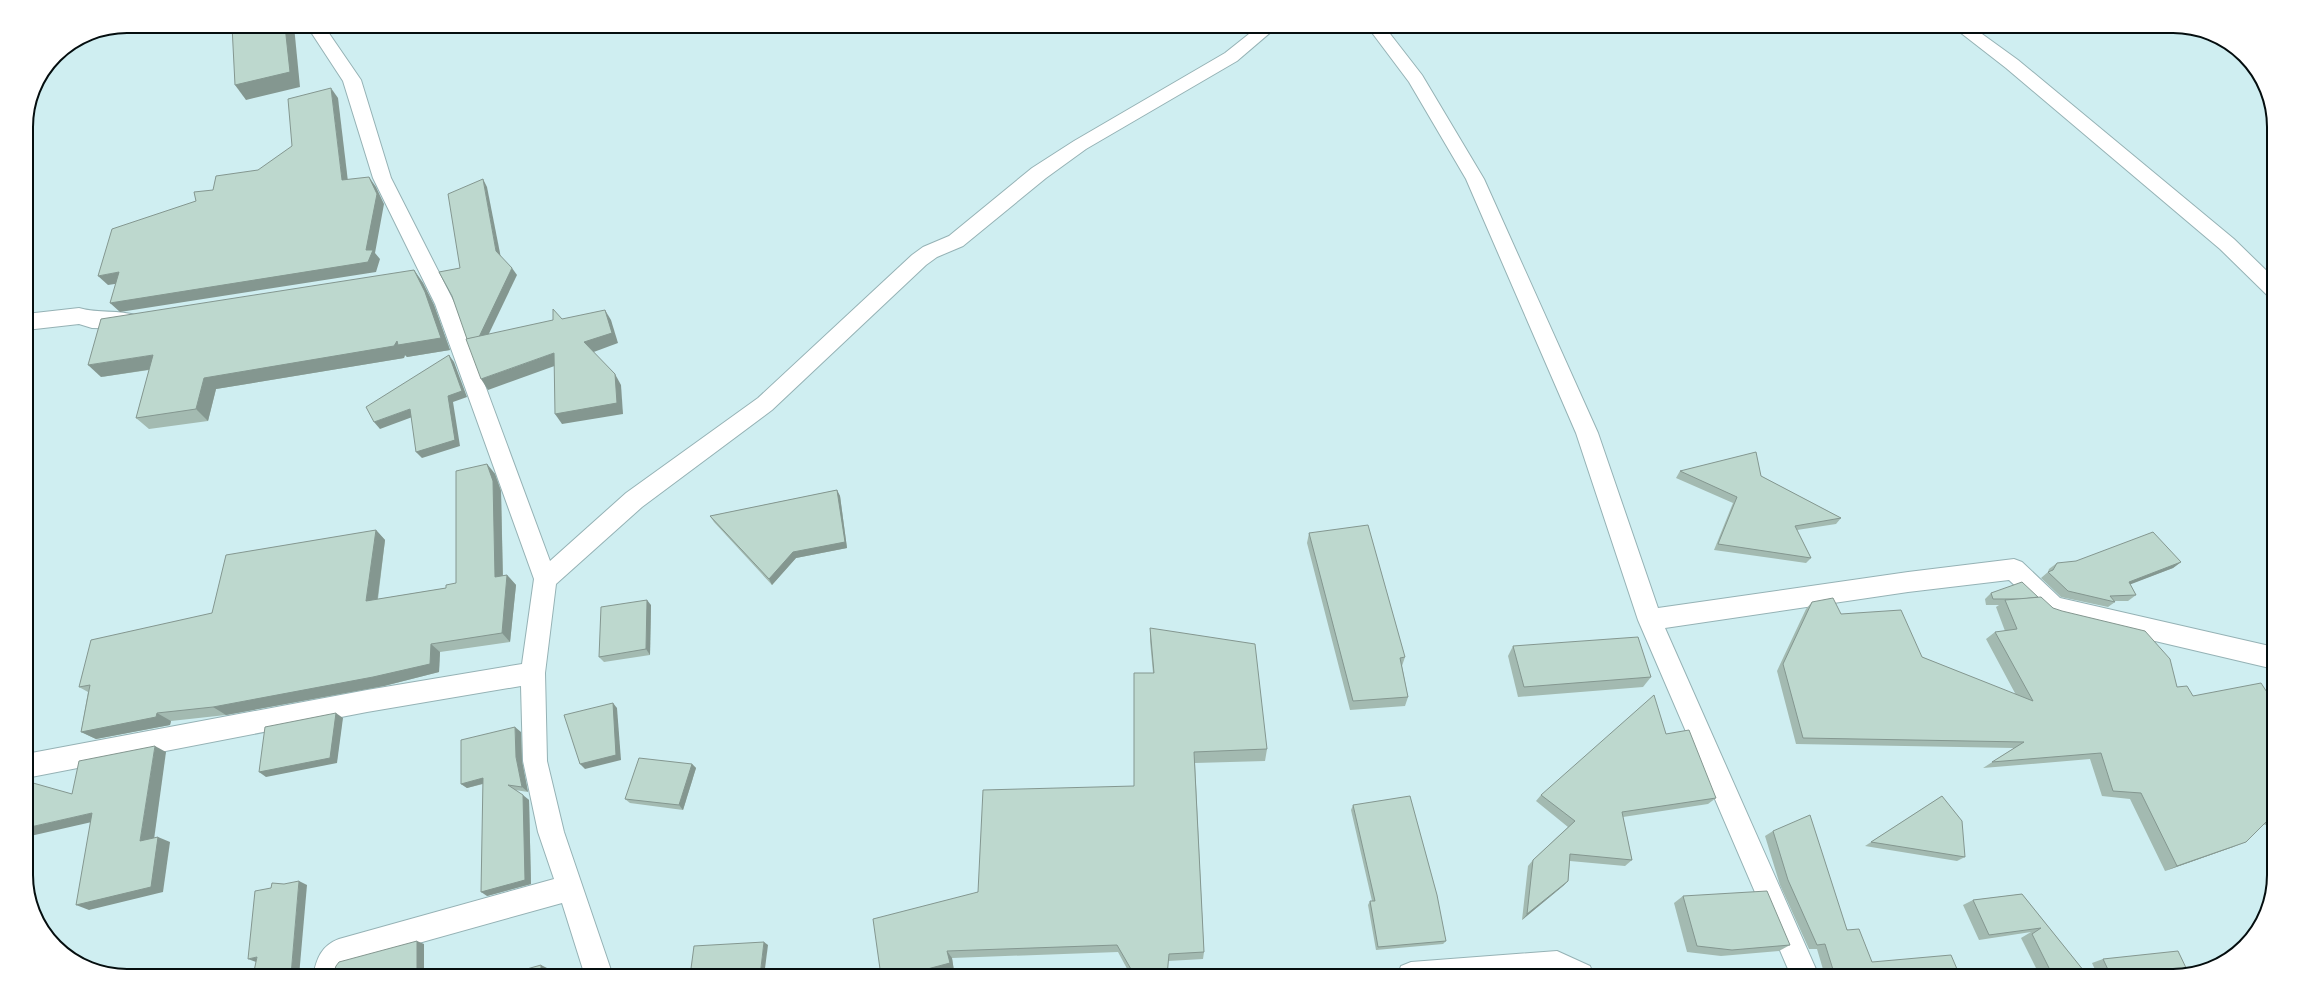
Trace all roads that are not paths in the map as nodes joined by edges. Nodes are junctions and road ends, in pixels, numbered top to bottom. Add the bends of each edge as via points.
1 (320, 33) edge
2 (1261, 33) edge
3 (1380, 33) edge
4 (1970, 33) edge
5 (430, 272) junction
6 (407, 276) edge
7 (2267, 283) edge
8 (148, 318) edge
9 (33, 321) edge
10 (545, 579) junction
11 (1650, 620) junction
12 (2267, 656) edge
13 (533, 673) junction
14 (33, 765) edge
15 (570, 888) junction
16 (328, 969) edge
17 (597, 969) edge
18 (1496, 969) edge
19 (1567, 969) edge
20 (1803, 969) edge

1 - 5 street via 352,80 382,178
2 - 10 street via 1231,57 1056,161 956,241 930,252 919,260 862,316 764,404 634,500
3 - 11 street via 1416,79 1475,179 1588,433
4 - 7 street via 2012,64 2221,239
5 - 6 street
5 - 10 street via 445,304
8 - 9 street via 120,322 92,320 79,316
10 - 13 street
11 - 12 street via 2014,569 2053,608
11 - 20 street
13 - 14 street via 344,705
13 - 15 street via 535,761 551,832
15 - 16 street via 339,952 330,961
15 - 17 street
18 - 19 street via 1557,964

